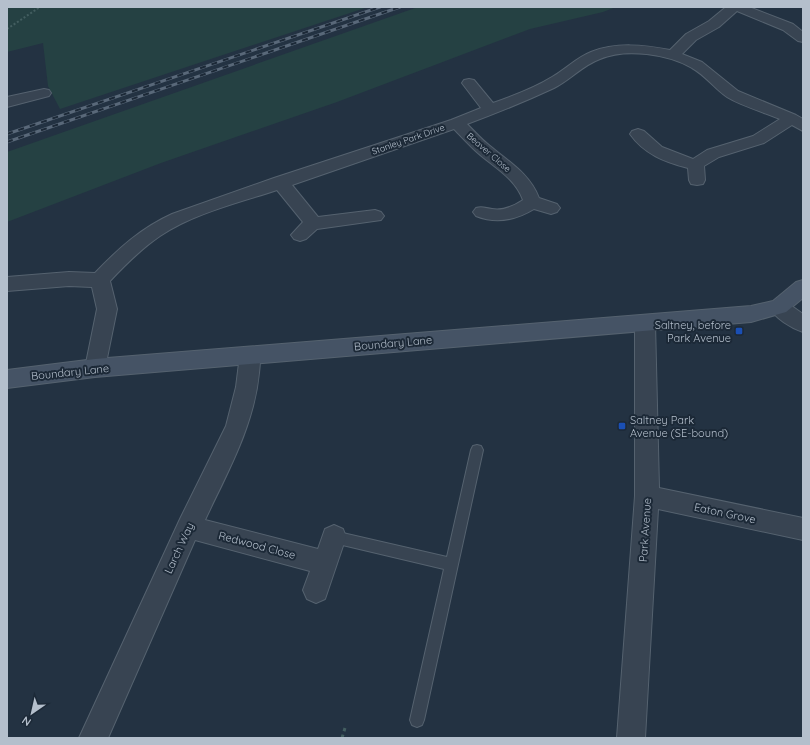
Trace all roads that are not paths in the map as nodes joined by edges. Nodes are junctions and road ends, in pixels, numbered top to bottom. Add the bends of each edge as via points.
1 (736, 7) edge
2 (803, 38) edge
3 (673, 55) junction
4 (469, 83) dead end
5 (44, 93) dead end
6 (7, 102) edge
7 (490, 109) junction
8 (797, 122) edge
9 (457, 123) junction
10 (638, 134) dead end
11 (280, 182) junction
12 (532, 202) junction
13 (552, 208) dead end
14 (375, 216) dead end
15 (488, 219) dead end
16 (313, 222) junction
17 (300, 235) dead end
18 (100, 280) junction
19 (7, 284) edge
20 (803, 287) edge
21 (779, 307) junction
22 (645, 323) junction
23 (803, 324) edge
24 (250, 354) junction
25 (95, 368) junction
26 (7, 379) edge
27 (477, 450) dead end
28 (647, 496) junction
29 (189, 527) junction
30 (803, 529) edge
31 (334, 538) joint
32 (325, 563) junction
33 (451, 564) junction
34 (316, 590) dead end
35 (417, 720) dead end
36 (93, 738) edge
37 (631, 738) edge

1 - 2 street via 788,27
1 - 3 street via 691,37
3 - 7 street, Stanley Park Drive via 646,50 620,50 596,55 558,80 524,97
3 - 8 street, Stanley Park Drive via 696,65 733,94
4 - 7 street
5 - 6 street
7 - 9 street, Stanley Park Drive
8 - 10 street via 746,144 717,151 702,159 696,173 645,144
9 - 11 street, Stanley Park Drive
9 - 12 street, Beaver Close via 483,149 510,168 529,192
11 - 16 street
11 - 18 street, Stanley Park Drive via 211,206 148,235 119,259
12 - 13 street
12 - 15 street via 523,210
14 - 16 street
16 - 17 street
18 - 19 street via 69,279
18 - 25 street via 107,309
20 - 21 street, Boundary Lane
21 - 22 street, Boundary Lane via 751,314
21 - 23 street
22 - 24 street, Boundary Lane
22 - 28 street, Park Avenue
24 - 25 street, Boundary Lane
24 - 29 street, Larch Way via 247,387 237,426
25 - 26 street, Boundary Lane
27 - 33 lane
28 - 30 street, Eaton Grove
28 - 37 street, Park Avenue
29 - 32 street, Redwood Close
29 - 36 street, Larch Way
31 - 32 street
31 - 33 lane
32 - 34 street
33 - 35 lane

